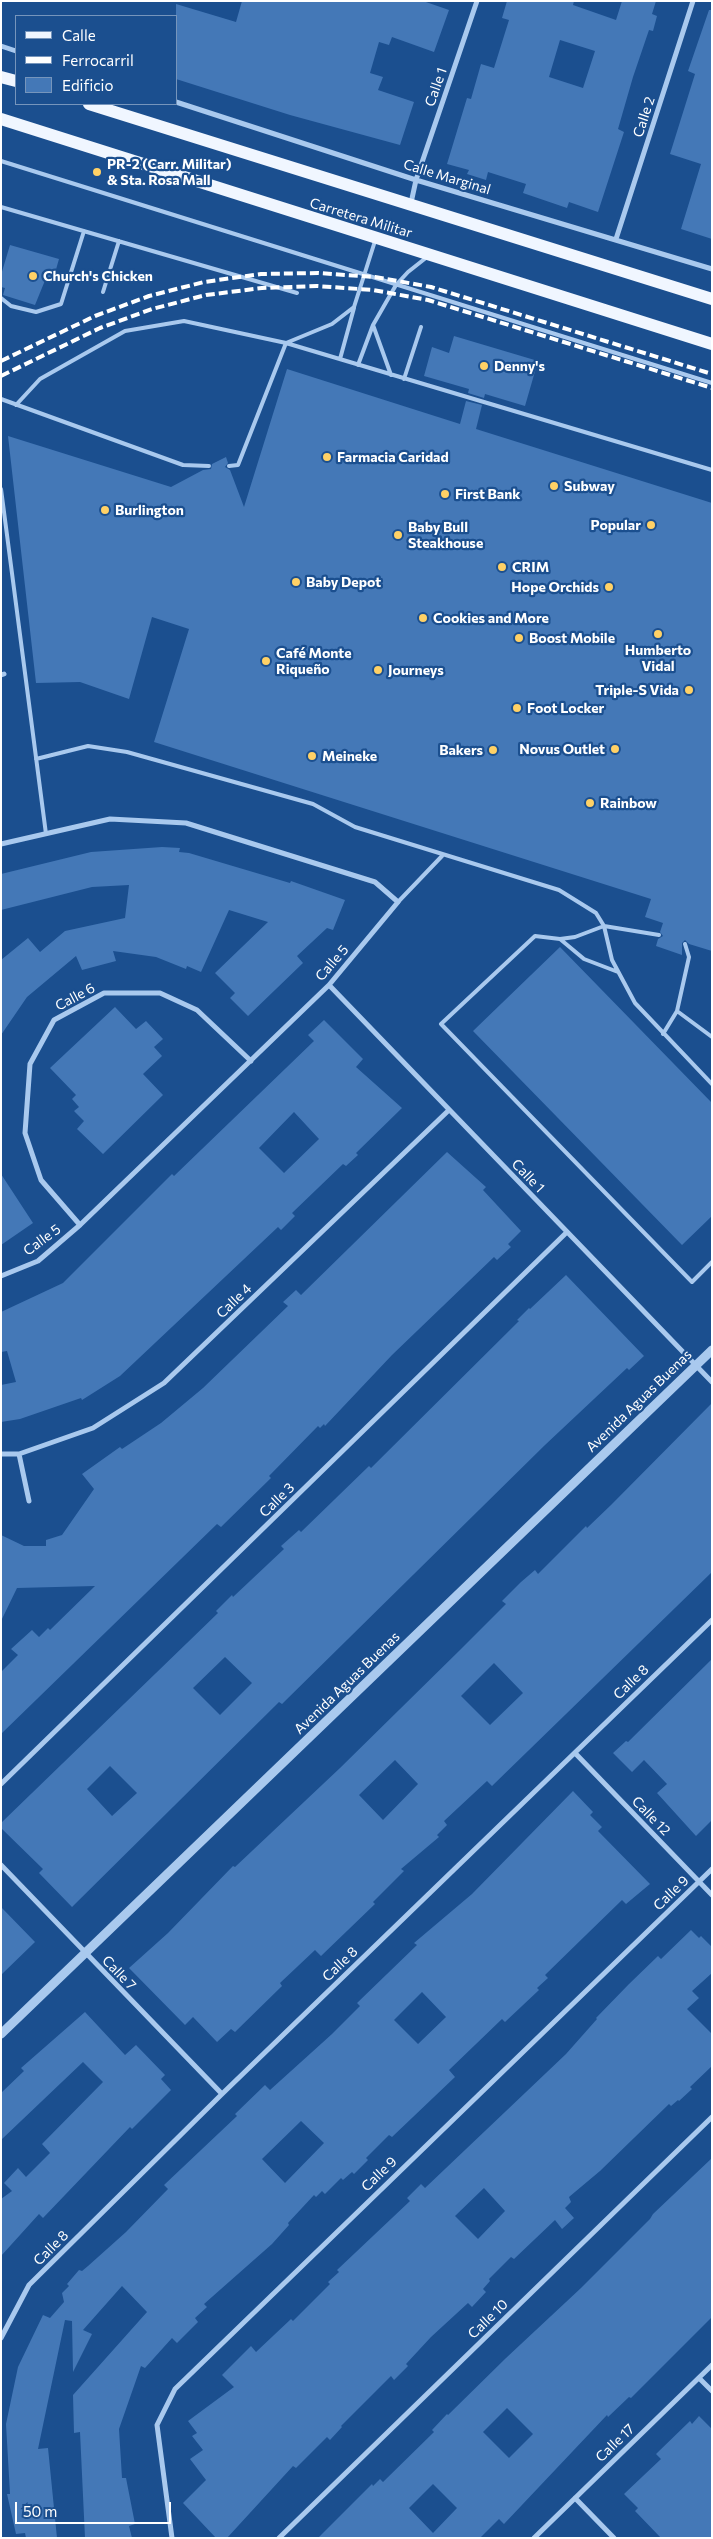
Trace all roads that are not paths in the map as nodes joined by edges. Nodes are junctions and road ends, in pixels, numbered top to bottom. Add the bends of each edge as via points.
1 (477, 1) edge
2 (693, 1) edge
3 (1, 46) edge
4 (15, 51) edge
5 (1, 76) edge
6 (15, 81) edge
7 (178, 103) edge
8 (92, 105) edge
9 (1, 120) edge
10 (1, 161) edge
11 (416, 180) junction
12 (411, 204) junction
13 (1, 207) edge
14 (84, 231) junction
15 (376, 239) junction
16 (616, 239) junction
17 (118, 241) junction
18 (430, 256) junction
19 (712, 269) edge
20 (364, 275) junction
21 (396, 285) junction
22 (103, 292) dead end
23 (297, 293) dead end
24 (1, 298) edge
25 (712, 298) edge
26 (354, 307) junction
27 (374, 325) junction
28 (421, 327) dead end
29 (286, 343) junction
30 (712, 344) edge
31 (340, 359) junction
32 (358, 365) junction
33 (391, 375) junction
34 (404, 379) junction
35 (712, 383) edge
36 (1, 400) edge
37 (16, 405) junction
38 (209, 466) dead end
39 (229, 466) dead end
40 (712, 470) edge
41 (1, 489) edge
42 (36, 759) junction
43 (46, 834) junction
44 (1, 844) edge
45 (442, 856) junction
46 (398, 902) junction
47 (604, 926) junction
48 (659, 935) dead end
49 (560, 939) junction
50 (685, 944) dead end
51 (618, 972) junction
52 (329, 984) junction
53 (677, 1011) junction
54 (663, 1034) junction
55 (712, 1037) edge
56 (251, 1062) junction
57 (712, 1084) edge
58 (449, 1110) junction
59 (80, 1225) junction
60 (567, 1232) junction
61 (712, 1262) edge
62 (1, 1276) edge
63 (712, 1350) edge
64 (695, 1365) junction
65 (712, 1382) edge
66 (1, 1454) edge
67 (19, 1454) junction
68 (29, 1501) dead end
69 (712, 1620) edge
70 (575, 1753) junction
71 (1, 1784) edge
72 (1, 1865) edge
73 (712, 1869) edge
74 (699, 1882) junction
75 (712, 1895) edge
76 (86, 1955) junction
77 (1, 2034) edge
78 (222, 2094) junction
79 (712, 2117) edge
80 (1, 2338) edge
81 (712, 2365) edge
82 (698, 2378) junction
83 (712, 2391) edge
84 (575, 2498) junction
85 (172, 2538) edge
86 (279, 2538) edge
87 (534, 2538) edge
88 (614, 2538) edge

1 - 11 street, Calle 1
2 - 16 street, Calle 2
3 - 4 street
5 - 6 main road
7 - 11 street, Calle Marginal
8 - 12 main road, Carretera Militar
9 - 15 main road, Carretera Militar
10 - 20 lane
11 - 12 street, Calle 1
11 - 16 street, Calle Marginal
12 - 25 main road, Carretera Militar
13 - 14 lane
14 - 17 lane
14 - 24 lane via 61,304 36,312 10,306
15 - 18 main road, Carretera Militar
15 - 20 lane
16 - 19 street, Calle Marginal
17 - 22 lane
17 - 23 lane
18 - 21 lane
18 - 30 main road, Carretera Militar
20 - 21 lane
20 - 26 lane
21 - 27 lane
21 - 35 lane
26 - 29 lane via 332,324
26 - 31 lane
27 - 32 lane
27 - 33 lane
28 - 34 lane
29 - 31 lane
29 - 37 lane via 184,321 125,331 40,378
29 - 39 lane via 238,465
31 - 32 lane
32 - 33 lane
33 - 34 lane
34 - 40 lane
36 - 37 lane
37 - 38 lane via 183,465
41 - 42 lane
42 - 43 lane
42 - 45 lane via 88,746 127,752 314,804 355,828
43 - 44 street
43 - 46 street via 110,819 186,823 375,882
45 - 46 lane
45 - 47 lane via 559,890 596,913
46 - 52 street, Calle 5
47 - 48 lane
47 - 49 lane
47 - 51 lane
49 - 51 lane via 584,960
49 - 61 lane via 535,936 441,1024 692,1282
50 - 53 lane via 689,957
51 - 54 lane via 635,1003
52 - 56 street, Calle 5
52 - 58 street, Calle 1
53 - 54 lane
53 - 55 lane
54 - 57 lane
56 - 59 street, Calle 5
56 - 59 street, Calle 6 via 198,1010 160,993 104,993 54,1020 30,1064 25,1133 41,1180
58 - 60 street, Calle 1
58 - 67 street, Calle 4 via 164,1383 93,1428
59 - 62 street, Calle 5 via 38,1261
60 - 64 street, Calle 1
60 - 71 street, Calle 3
63 - 64 street, Avenida Aguas Buenas
64 - 65 street, Calle 1
64 - 76 street, Avenida Aguas Buenas
66 - 67 street, Calle 4
67 - 68 street
69 - 70 street, Calle 8
70 - 74 street, Calle 12
70 - 78 street, Calle 8
72 - 76 street, Calle 7
73 - 74 street, Calle 9
74 - 75 street, Calle 12
74 - 85 street, Calle 9 via 175,2389 157,2425
76 - 77 street, Avenida Aguas Buenas
76 - 78 street, Calle 7
78 - 80 street, Calle 8 via 29,2284
79 - 86 street, Calle 10
81 - 82 street, Calle 17
82 - 83 street
82 - 84 street, Calle 17
84 - 87 street, Calle 17
84 - 88 street

